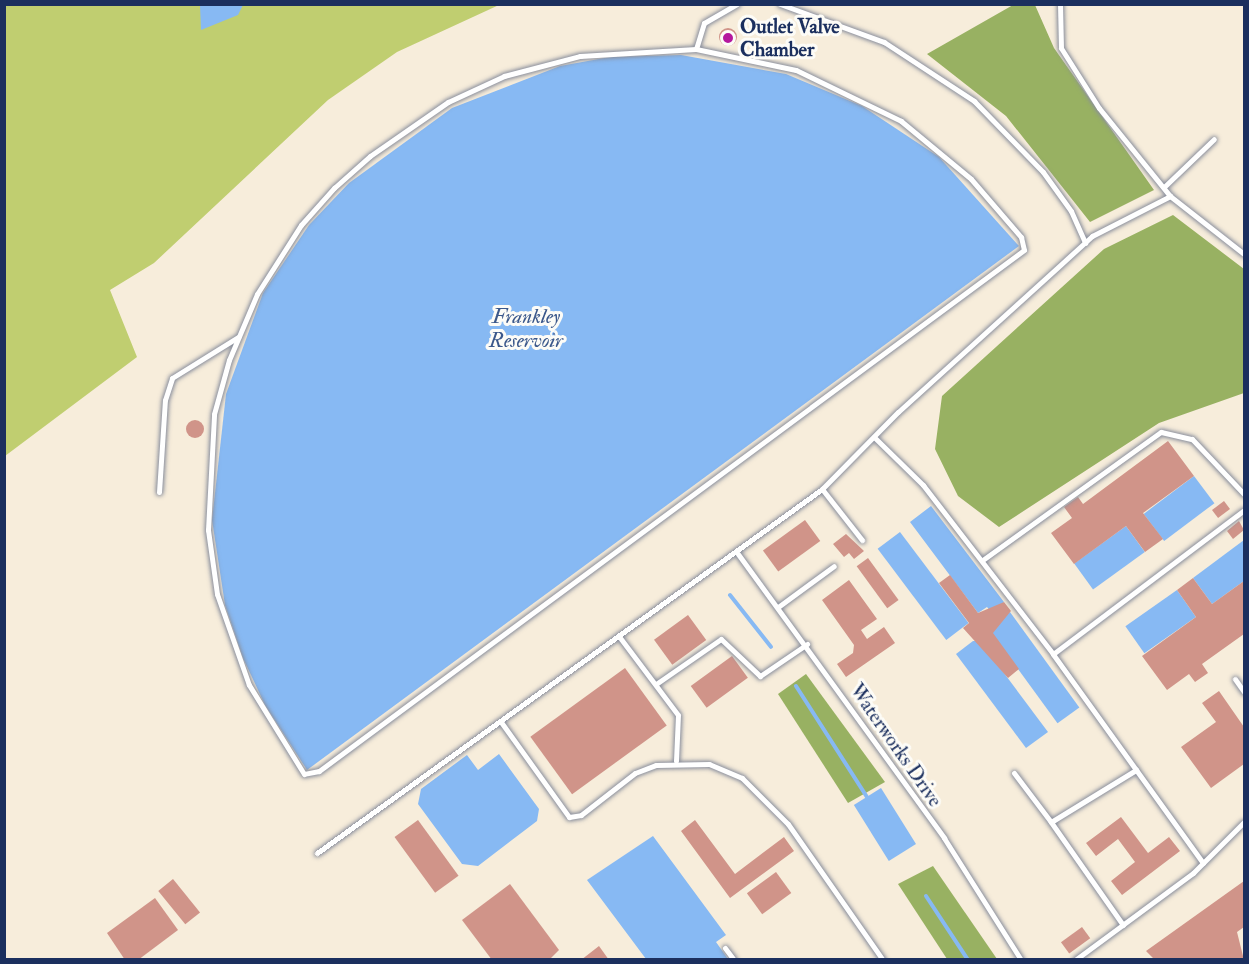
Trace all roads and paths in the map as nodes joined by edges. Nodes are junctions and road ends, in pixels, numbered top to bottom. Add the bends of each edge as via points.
1 (737, 4) edge
2 (780, 4) edge
3 (1060, 4) edge
4 (696, 49) junction
5 (1214, 139) dead end
6 (1164, 188) junction
7 (1170, 196) junction
8 (1085, 243) junction
9 (1245, 254) edge
10 (239, 336) junction
11 (874, 437) junction
12 (822, 489) junction
13 (159, 492) dead end
14 (1245, 494) edge
15 (1245, 510) edge
16 (862, 540) dead end
17 (738, 554) junction
18 (984, 559) junction
19 (834, 566) dead end
20 (778, 607) junction
21 (621, 639) junction
22 (807, 645) junction
23 (1053, 654) junction
24 (1235, 679) dead end
25 (656, 684) junction
26 (1245, 692) edge
27 (501, 722) junction
28 (676, 761) junction
29 (1136, 770) junction
30 (1014, 774) dead end
31 (1051, 822) junction
32 (1245, 822) edge
33 (316, 853) dead end
34 (1203, 863) junction
35 (1123, 925) junction
36 (725, 948) dead end
37 (734, 960) edge
38 (883, 960) edge
39 (1021, 960) edge
40 (1075, 960) edge

1 - 4 lane via 704,23
2 - 8 lane via 884,42 974,101 1043,172 1071,211
3 - 6 lane via 1061,48 1099,108
4 - 10 lane via 600,53 554,62 504,76 414,123 370,156 301,225 257,294
4 - 10 lane via 796,70 901,121 971,179 1021,237 1024,250 310,776 294,764 249,685 214,573 208,510 210,446 220,392
5 - 6 lane
6 - 7 lane
7 - 8 lane
7 - 9 lane
8 - 11 lane
10 - 13 lane via 172,378 165,400
11 - 12 lane
11 - 18 lane via 923,485
12 - 16 lane
12 - 17 lane
14 - 18 lane via 1192,439 1161,432
15 - 23 lane
17 - 20 lane, Waterworks Drive
17 - 21 lane
18 - 23 lane
19 - 20 lane
20 - 22 lane, Waterworks Drive
21 - 25 lane
21 - 27 lane
22 - 25 lane via 760,676 721,639
22 - 39 lane, Waterworks Drive via 944,838
23 - 29 lane
24 - 26 lane
25 - 28 lane via 678,715
27 - 28 lane via 568,817 580,815 643,768
27 - 33 lane
28 - 38 lane via 709,764 760,794
29 - 31 lane
29 - 34 lane
30 - 31 lane
31 - 35 lane
32 - 34 lane
34 - 35 lane
35 - 40 lane
36 - 37 lane

